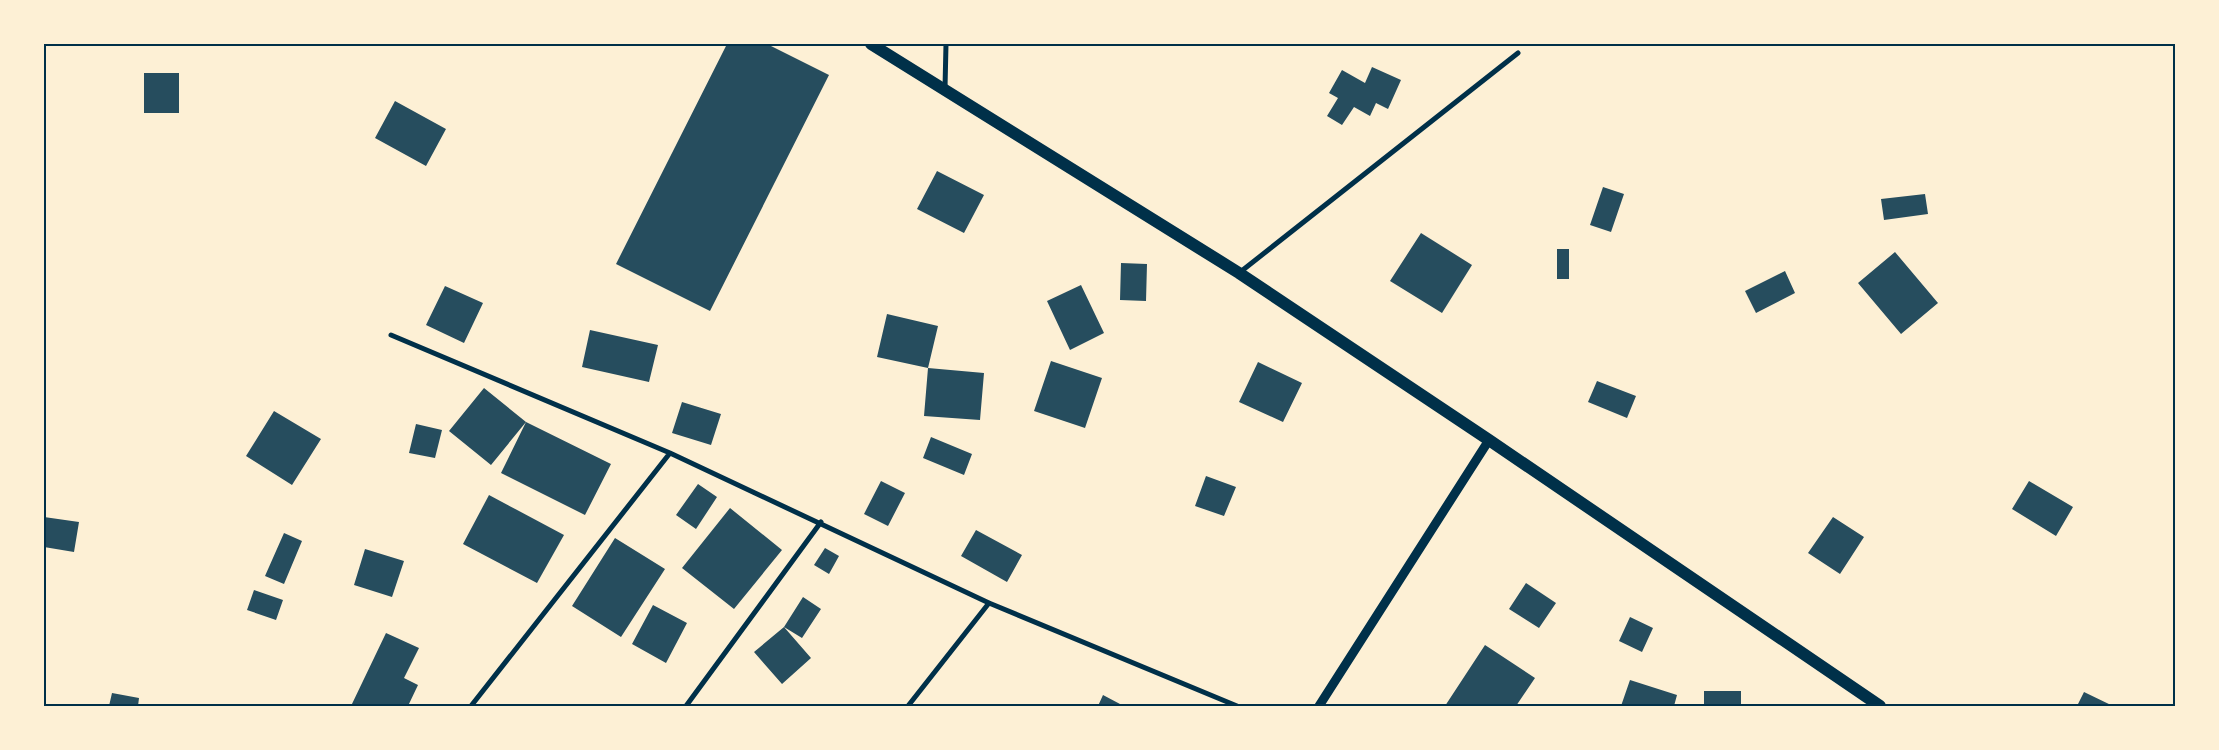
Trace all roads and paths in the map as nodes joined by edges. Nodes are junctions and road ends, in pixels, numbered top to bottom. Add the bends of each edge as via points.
1 (871, 44) edge
2 (946, 44) edge
3 (1518, 53) dead end
4 (945, 91) junction
5 (1239, 273) junction
6 (391, 335) dead end
7 (1489, 440) junction
8 (670, 453) junction
9 (821, 522) junction
10 (989, 603) junction
11 (471, 706) edge
12 (686, 706) edge
13 (908, 706) edge
14 (1237, 706) edge
15 (1319, 706) edge
16 (1880, 706) edge

1 - 4 main road
2 - 4 street
3 - 5 street
4 - 5 main road
5 - 7 main road
6 - 8 street
7 - 15 street
7 - 16 main road
8 - 9 street
8 - 11 street
9 - 10 street
9 - 12 street
10 - 13 street
10 - 14 street

